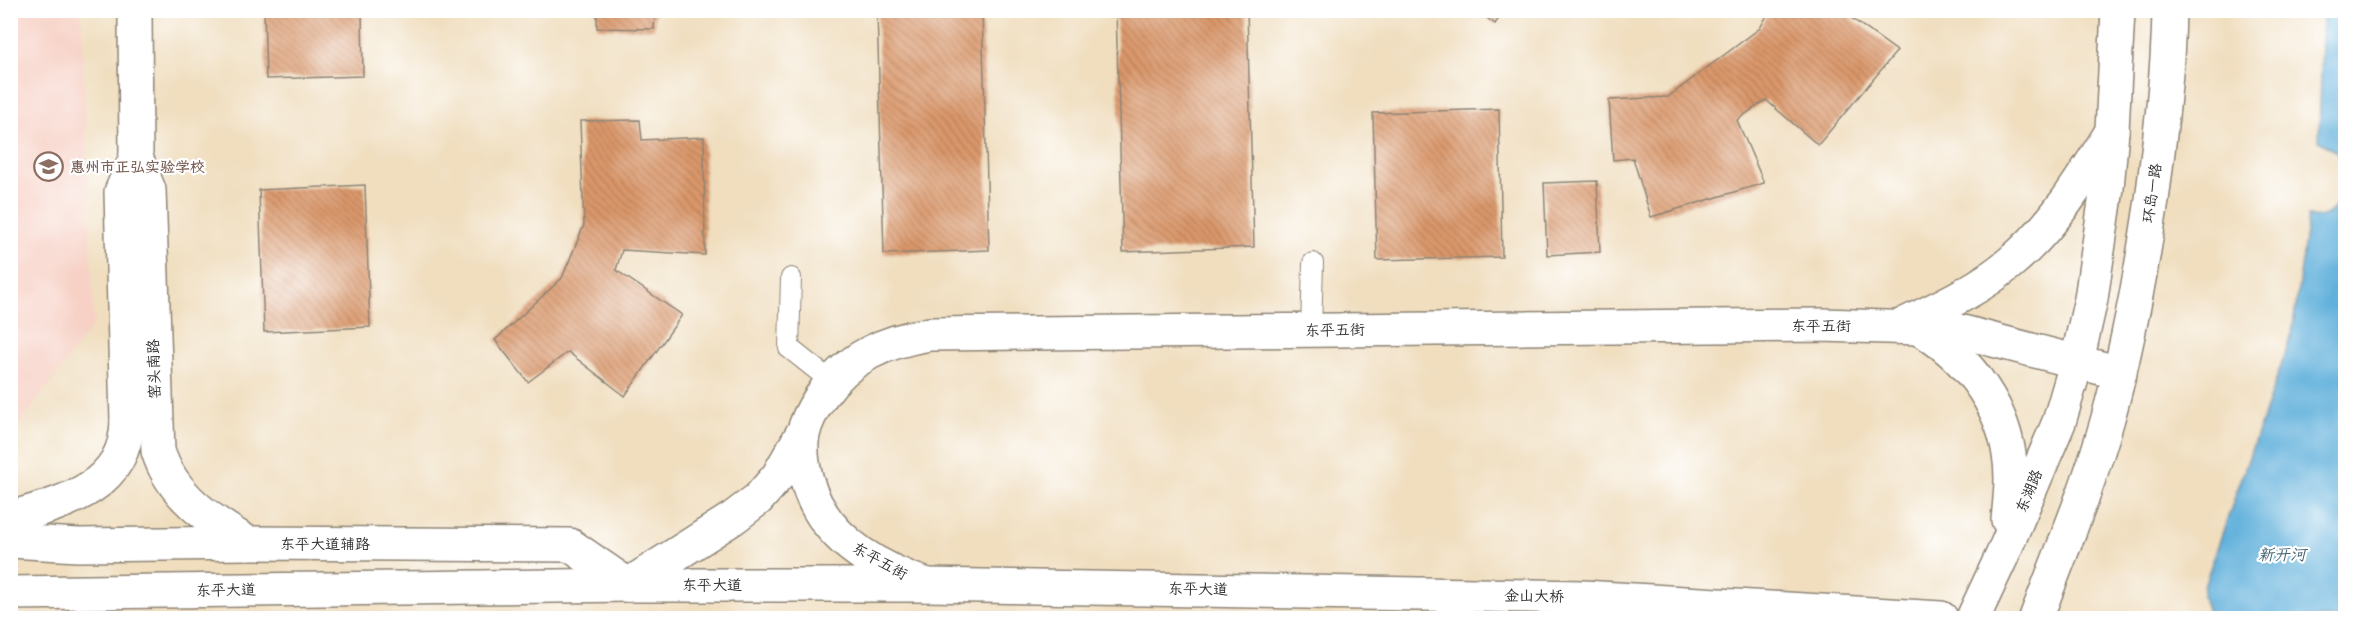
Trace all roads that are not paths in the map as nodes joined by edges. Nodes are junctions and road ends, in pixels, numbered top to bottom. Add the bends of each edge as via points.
1 (135, 10) edge
2 (2118, 10) edge
3 (2169, 10) edge
4 (2112, 131) junction
5 (136, 157) junction
6 (1313, 263) dead end
7 (791, 278) dead end
8 (1908, 326) junction
9 (1311, 331) junction
10 (2077, 361) junction
11 (2120, 373) junction
12 (832, 382) junction
13 (801, 434) junction
14 (10, 518) edge
15 (10, 542) edge
16 (248, 543) junction
17 (2002, 556) junction
18 (628, 585) junction
19 (927, 585) junction
20 (10, 593) edge
21 (1413, 593) joint
22 (1941, 618) edge
23 (1973, 618) edge
24 (2036, 618) edge

1 - 5 main road, 窑头南路
2 - 4 main road
3 - 11 main road, 环岛一路 via 2156,171
4 - 8 main road via 2063,206 2011,262
4 - 10 main road via 2091,299
5 - 14 main road, 窑头南路 via 121,192 127,421 123,447 100,481 70,501
5 - 16 main road, 窑头南路 via 149,190 158,451 165,472 182,495 214,522
6 - 9 lane
7 - 12 lane via 789,348
8 - 9 main road, 东平五街
8 - 10 main road, 东平五街 via 1964,331
8 - 17 main road via 1945,344 1958,357 1999,419 2008,448 2011,479
9 - 12 main road, 东平五街 via 930,334 877,347
10 - 11 main road, 东平五街
10 - 17 main road, 东湖路 via 2059,422
11 - 24 main road via 2079,506
12 - 13 main road, 东平五街
13 - 18 main road via 782,471 758,499
13 - 19 main road, 东平五街 via 808,484 826,522 861,554 893,573
15 - 16 main road, 东平大道辅路
16 - 18 main road, 东平大道辅路 via 570,545
17 - 23 main road, 东湖路
18 - 19 main road, 东平大道
18 - 20 main road, 东平大道
19 - 21 main road, 东平大道
21 - 22 main road, 金山大桥 via 1583,597

